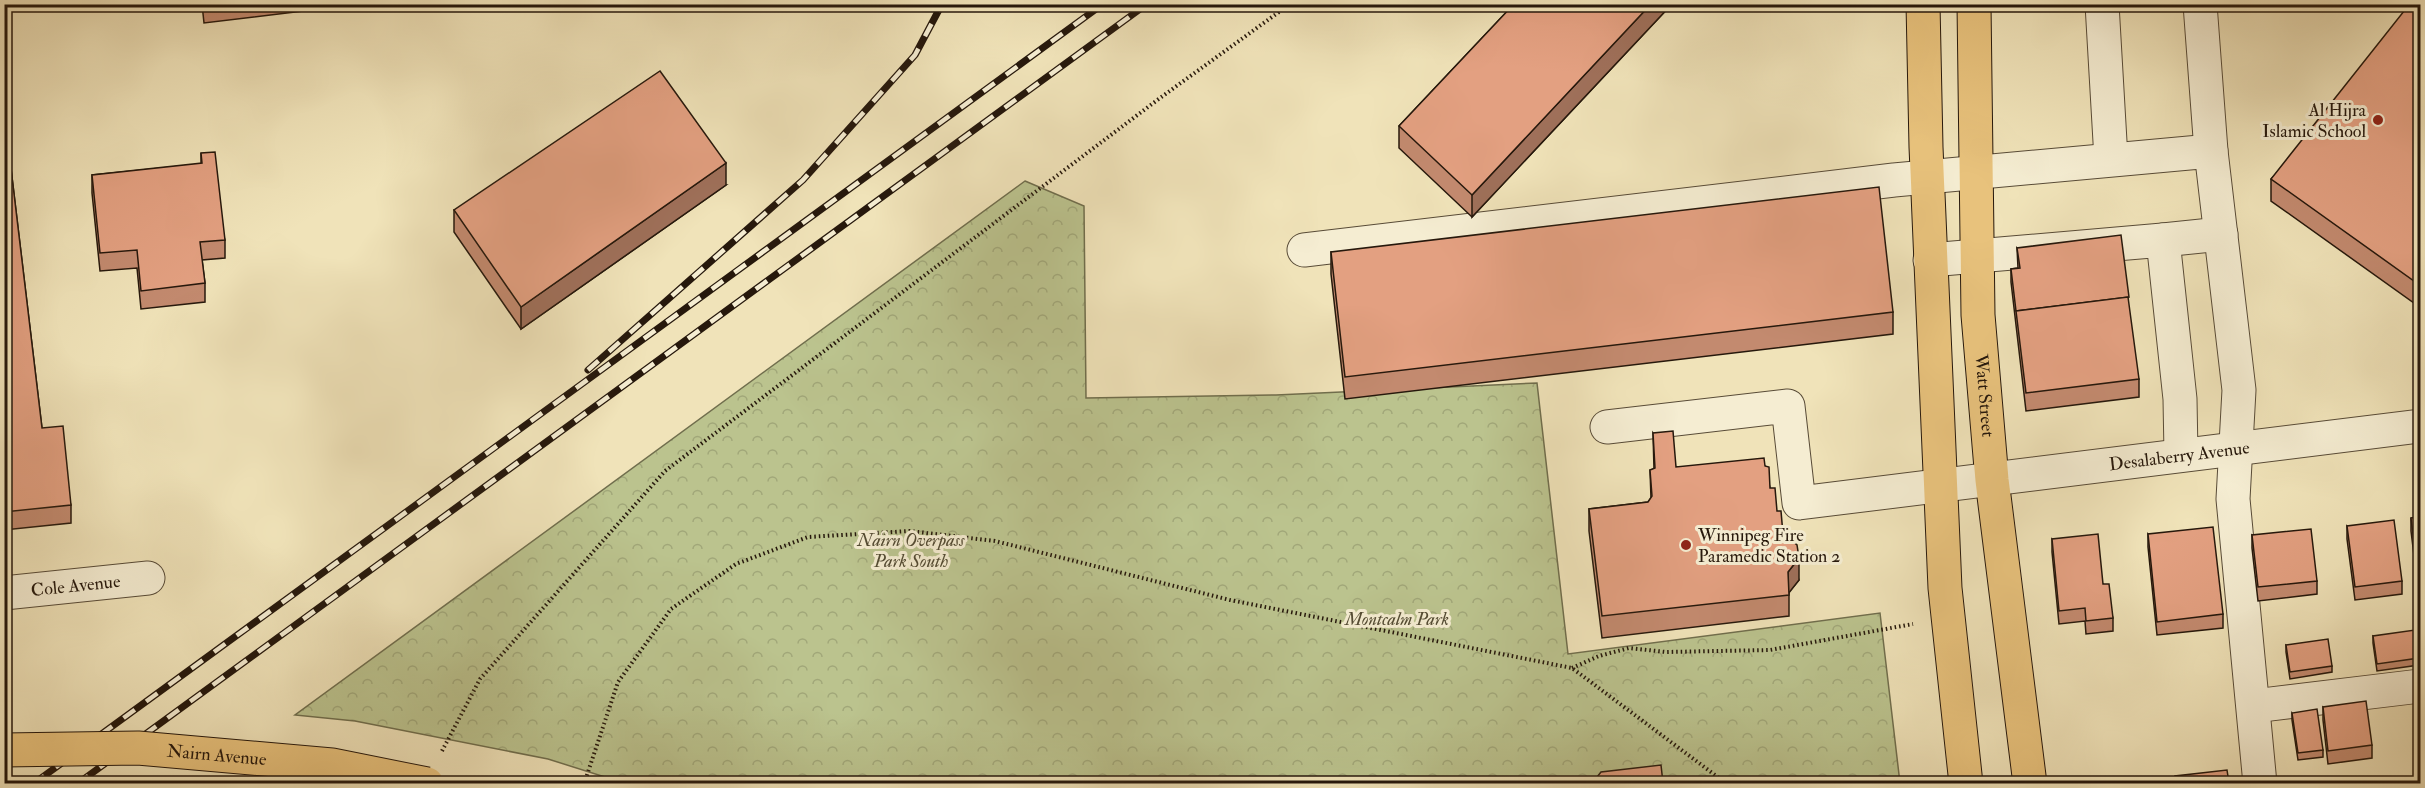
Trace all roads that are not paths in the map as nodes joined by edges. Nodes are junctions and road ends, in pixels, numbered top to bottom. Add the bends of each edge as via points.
1 (1923, 4) edge
2 (1974, 4) edge
3 (2102, 4) edge
4 (2200, 4) edge
5 (2211, 151) junction
6 (2111, 159) junction
7 (1974, 172) junction
8 (1927, 177) junction
9 (2221, 234) junction
10 (2163, 240) junction
11 (1304, 250) dead end
12 (1977, 256) junction
13 (1930, 260) junction
14 (2421, 426) edge
15 (1607, 427) dead end
16 (2236, 448) junction
17 (2181, 454) junction
18 (1992, 480) junction
19 (1939, 486) junction
20 (148, 578) dead end
21 (4, 593) edge
22 (2421, 686) edge
23 (2254, 706) junction
24 (4, 750) edge
25 (427, 783) edge
26 (1966, 783) edge
27 (2030, 783) edge
28 (2260, 783) edge

1 - 8 main road
2 - 7 main road, Watt Street
3 - 6 street
4 - 5 street
5 - 6 street
5 - 9 street
6 - 7 street
7 - 8 street
7 - 12 main road, Watt Street
8 - 11 street
8 - 13 main road
9 - 10 street
9 - 16 street via 2239,390
10 - 12 street
10 - 17 street via 2180,399
12 - 13 street
12 - 18 main road, Watt Street
13 - 19 main road
14 - 16 street, Desalaberry Avenue
15 - 19 street, Desalaberry Avenue via 1788,406 1799,503
16 - 17 street, Desalaberry Avenue
16 - 23 street via 2232,500
17 - 18 street, Desalaberry Avenue
18 - 19 street, Desalaberry Avenue
18 - 27 main road, Watt Street
19 - 26 main road
20 - 21 street, Cole Avenue
22 - 23 street
23 - 28 street
24 - 25 main road, Nairn Avenue, bridge via 138,748 332,765

